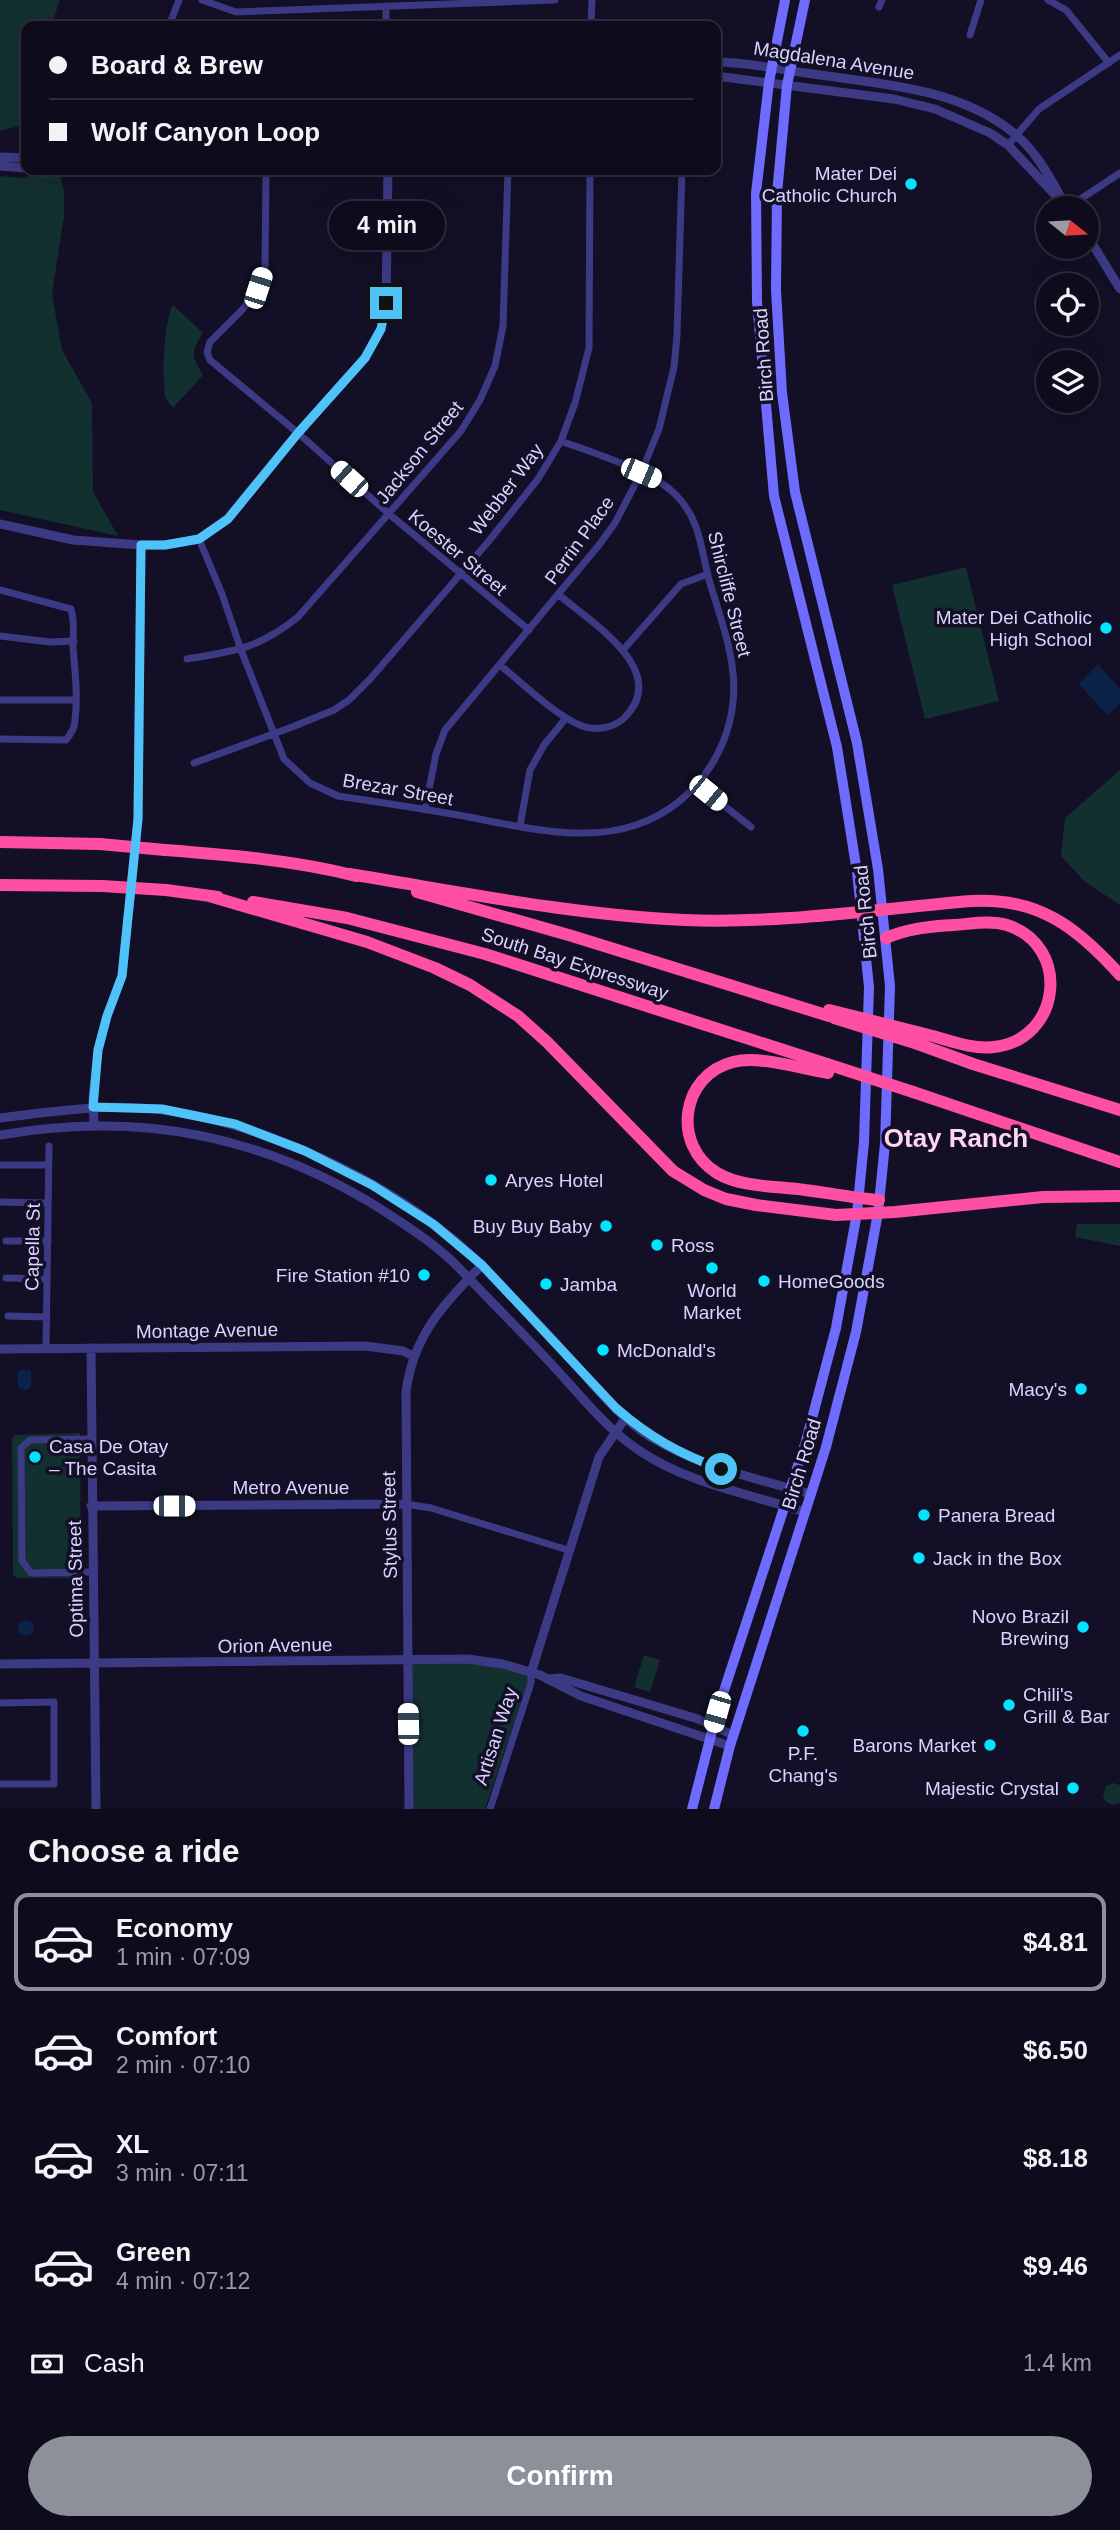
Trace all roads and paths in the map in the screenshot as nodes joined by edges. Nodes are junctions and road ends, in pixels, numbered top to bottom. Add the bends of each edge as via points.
1 (179, 0) edge
2 (202, 0) edge
3 (555, 0) edge
4 (592, 0) edge
5 (785, 0) edge
6 (805, 0) edge
7 (981, 0) edge
8 (1048, 0) edge
9 (386, 6) junction
10 (171, 21) edge
11 (386, 21) edge
12 (591, 21) edge
13 (970, 35) dead end
14 (1120, 55) edge
15 (721, 63) edge
16 (1109, 63) junction
17 (771, 68) junction
18 (790, 70) junction
19 (721, 77) edge
20 (769, 82) junction
21 (787, 85) junction
22 (1015, 134) junction
23 (1008, 145) junction
24 (0, 158) edge
25 (21, 158) edge
26 (0, 166) edge
27 (21, 168) edge
28 (1120, 173) edge
29 (266, 175) edge
30 (388, 175) edge
31 (508, 175) edge
32 (590, 175) edge
33 (682, 175) edge
34 (1056, 196) edge
35 (1060, 196) edge
36 (1085, 196) edge
37 (1099, 255) edge
38 (1120, 289) edge
39 (298, 433) junction
40 (561, 441) junction
41 (641, 473) junction
42 (389, 514) junction
43 (0, 524) edge
44 (199, 539) junction
45 (141, 545) junction
46 (459, 574) junction
47 (708, 574) junction
48 (0, 590) edge
49 (559, 595) junction
50 (529, 630) junction
51 (0, 636) edge
52 (74, 641) junction
53 (241, 650) junction
54 (623, 650) junction
55 (187, 659) dead end
56 (500, 665) junction
57 (0, 700) edge
58 (75, 700) junction
59 (566, 718) junction
60 (274, 735) junction
61 (0, 739) edge
62 (194, 764) dead end
63 (697, 784) junction
64 (425, 810) junction
65 (520, 826) junction
66 (751, 827) dead end
67 (0, 842) edge
68 (349, 874) junction
69 (0, 885) edge
70 (209, 896) junction
71 (883, 908) junction
72 (862, 911) junction
73 (886, 939) junction
74 (1120, 975) edge
75 (919, 1038) junction
76 (827, 1068) junction
77 (93, 1107) junction
78 (1120, 1110) edge
79 (0, 1118) edge
80 (94, 1125) junction
81 (0, 1135) edge
82 (286, 1143) junction
83 (49, 1146) dead end
84 (280, 1158) junction
85 (1120, 1162) edge
86 (0, 1165) edge
87 (48, 1165) junction
88 (1120, 1196) edge
89 (858, 1198) junction
90 (0, 1202) edge
91 (48, 1203) junction
92 (878, 1207) junction
93 (857, 1213) junction
94 (6, 1241) dead end
95 (48, 1241) junction
96 (482, 1265) junction
97 (6, 1278) dead end
98 (47, 1279) junction
99 (468, 1279) junction
100 (8, 1316) dead end
101 (47, 1317) junction
102 (0, 1349) edge
103 (46, 1349) junction
104 (90, 1349) junction
105 (413, 1356) junction
106 (626, 1417) junction
107 (615, 1432) junction
108 (91, 1439) junction
109 (790, 1488) junction
110 (811, 1494) junction
111 (406, 1504) junction
112 (91, 1506) junction
113 (785, 1506) junction
114 (805, 1512) junction
115 (568, 1550) junction
116 (93, 1572) junction
117 (408, 1660) junction
118 (94, 1662) junction
119 (0, 1664) edge
120 (531, 1673) junction
121 (547, 1679) junction
122 (0, 1703) edge
123 (713, 1726) junction
124 (733, 1735) junction
125 (709, 1739) junction
126 (730, 1746) junction
127 (0, 1784) edge
128 (96, 1809) edge
129 (409, 1809) edge
130 (490, 1809) edge
131 (692, 1809) edge
132 (714, 1809) edge

1 - 10 street
2 - 9 street via 236,12
3 - 9 street
4 - 12 street
5 - 17 main road, Birch Road
6 - 18 main road, Birch Road
7 - 13 street
8 - 16 street via 1066,10
9 - 11 street
14 - 16 street
15 - 17 street, Magdalena Avenue
16 - 22 street via 1039,109
17 - 18 street, Magdalena Avenue
17 - 20 main road, Birch Road
18 - 21 main road, Birch Road
18 - 22 street, Magdalena Avenue via 895,84 937,95
19 - 20 street, Magdalena Avenue
20 - 21 street, Magdalena Avenue
20 - 72 main road, Birch Road via 756,192 757,301 774,496 837,747
21 - 23 street, Magdalena Avenue via 935,109
21 - 71 main road, Birch Road via 776,290 784,410 795,492 857,743
22 - 23 street
22 - 35 street, Magdalena Avenue via 1038,158
23 - 34 street, Magdalena Avenue
24 - 25 street
26 - 27 street
28 - 36 street
29 - 39 street, Koester Street via 265,268 258,288 210,342 207,352
30 - 39 street via 386,303 381,329 365,358
31 - 42 street, Jackson Street via 503,327 495,366 468,422
32 - 40 street, Webber Way via 590,342
33 - 41 street, Perrin Place via 674,367 659,429
37 - 38 street
39 - 42 street, Koester Street
39 - 44 street via 228,519
40 - 41 street, Shircliffe Street
40 - 46 street, Webber Way via 531,489
41 - 47 street, Shircliffe Street via 662,482 687,508 701,539
41 - 49 street, Perrin Place via 613,526
42 - 46 street, Koester Street
42 - 53 street, Jackson Street via 298,617
43 - 45 street via 73,540
44 - 45 street
44 - 53 street, Brezar Street
45 - 77 street via 138,819 122,976 98,1050
46 - 50 street, Koester Street
46 - 60 street, Webber Way via 349,700
47 - 54 street via 681,584
47 - 63 street, Shircliffe Street via 731,659 734,691 721,750
48 - 52 street via 71,609
49 - 50 street, Perrin Place
49 - 54 street
50 - 56 street, Perrin Place
51 - 52 street
52 - 58 street
53 - 55 street, Jackson Street
53 - 60 street, Brezar Street
54 - 59 street via 640,680 632,710 620,722 594,729
56 - 59 street
56 - 64 street, Perrin Place via 445,730
57 - 58 street
58 - 61 street via 76,720 66,740
59 - 65 street via 530,771
60 - 62 street, Webber Way
60 - 64 street, Brezar Street via 284,759 310,783 338,796
63 - 65 street, Brezar Street via 664,811 626,828 595,834
63 - 66 street
64 - 65 street, Brezar Street
67 - 68 highway, South Bay Expressway, bridge via 100,844 240,857
68 - 72 highway via 577,911 657,918 770,919
68 - 75 highway, South Bay Expressway, bridge via 550,929 812,1011 836,1010
69 - 70 highway, South Bay Expressway, bridge via 102,886
70 - 76 highway, South Bay Expressway via 320,913 450,944
70 - 93 highway via 367,942 435,968 486,995 547,1042 664,1163 704,1190 756,1205 824,1215
71 - 72 highway
71 - 73 main road, Birch Road
71 - 74 highway via 981,901 1021,905 1071,927
72 - 89 main road, Birch Road via 869,987
73 - 75 highway via 908,929 1002,924 1032,940 1048,965 1051,986 1046,1008 1034,1027 1017,1040 981,1047
73 - 92 main road, Birch Road via 890,986 885,1144
75 - 78 highway via 973,1064
76 - 85 highway, South Bay Expressway, bridge
76 - 89 highway via 752,1060 723,1065 705,1077 693,1094 687,1114 689,1135 702,1160 731,1180
77 - 79 street
77 - 80 street
77 - 82 street via 189,1114 235,1124
80 - 81 street
80 - 84 street via 192,1133
82 - 84 street
82 - 96 street via 408,1207
83 - 87 street, Capella St
84 - 99 street via 397,1220 440,1251
86 - 87 street
87 - 91 street, Capella St
88 - 92 highway
89 - 92 highway
89 - 93 main road, Birch Road
90 - 91 street
91 - 95 street, Capella St
92 - 93 highway
92 - 110 main road, Birch Road via 856,1332
93 - 109 main road, Birch Road via 836,1328
94 - 95 street
95 - 98 street, Capella St
96 - 99 street, Stylus Street
96 - 106 street
97 - 98 street
98 - 101 street, Capella St
99 - 105 street, Stylus Street via 441,1307
99 - 107 street
100 - 101 street
101 - 103 street, Capella St
102 - 103 street, Montage Avenue
103 - 104 street, Montage Avenue
104 - 105 street, Montage Avenue via 366,1346
104 - 108 street, Optima Street
105 - 111 street, Stylus Street via 404,1406
106 - 107 street
106 - 109 street via 652,1438 693,1458
107 - 113 street via 640,1451 684,1473
107 - 115 street via 599,1457
108 - 112 street, Optima Street
108 - 116 street via 30,1440 21,1448 22,1563 31,1573
109 - 110 street
109 - 113 main road, Birch Road
110 - 114 main road, Birch Road
111 - 112 street, Metro Avenue
111 - 115 street, Metro Avenue
111 - 117 street, Stylus Street
112 - 116 street, Optima Street
113 - 114 street
113 - 123 main road, Birch Road
114 - 124 main road, Birch Road
115 - 120 street
116 - 118 street, Optima Street
117 - 118 street, Orion Avenue
117 - 120 street, Orion Avenue via 468,1659
117 - 129 street, Stylus Street
118 - 119 street, Orion Avenue
118 - 128 street, Optima Street
120 - 121 street, Orion Avenue
120 - 130 street, Artisan Way
121 - 123 street, Orion Avenue via 561,1678
121 - 125 street, Orion Avenue via 581,1696
122 - 127 street via 54,1702 54,1784
123 - 124 street, Orion Avenue
123 - 125 main road, Birch Road
124 - 126 main road, Birch Road
125 - 126 street, Orion Avenue
125 - 131 main road, Birch Road
126 - 132 main road, Birch Road

